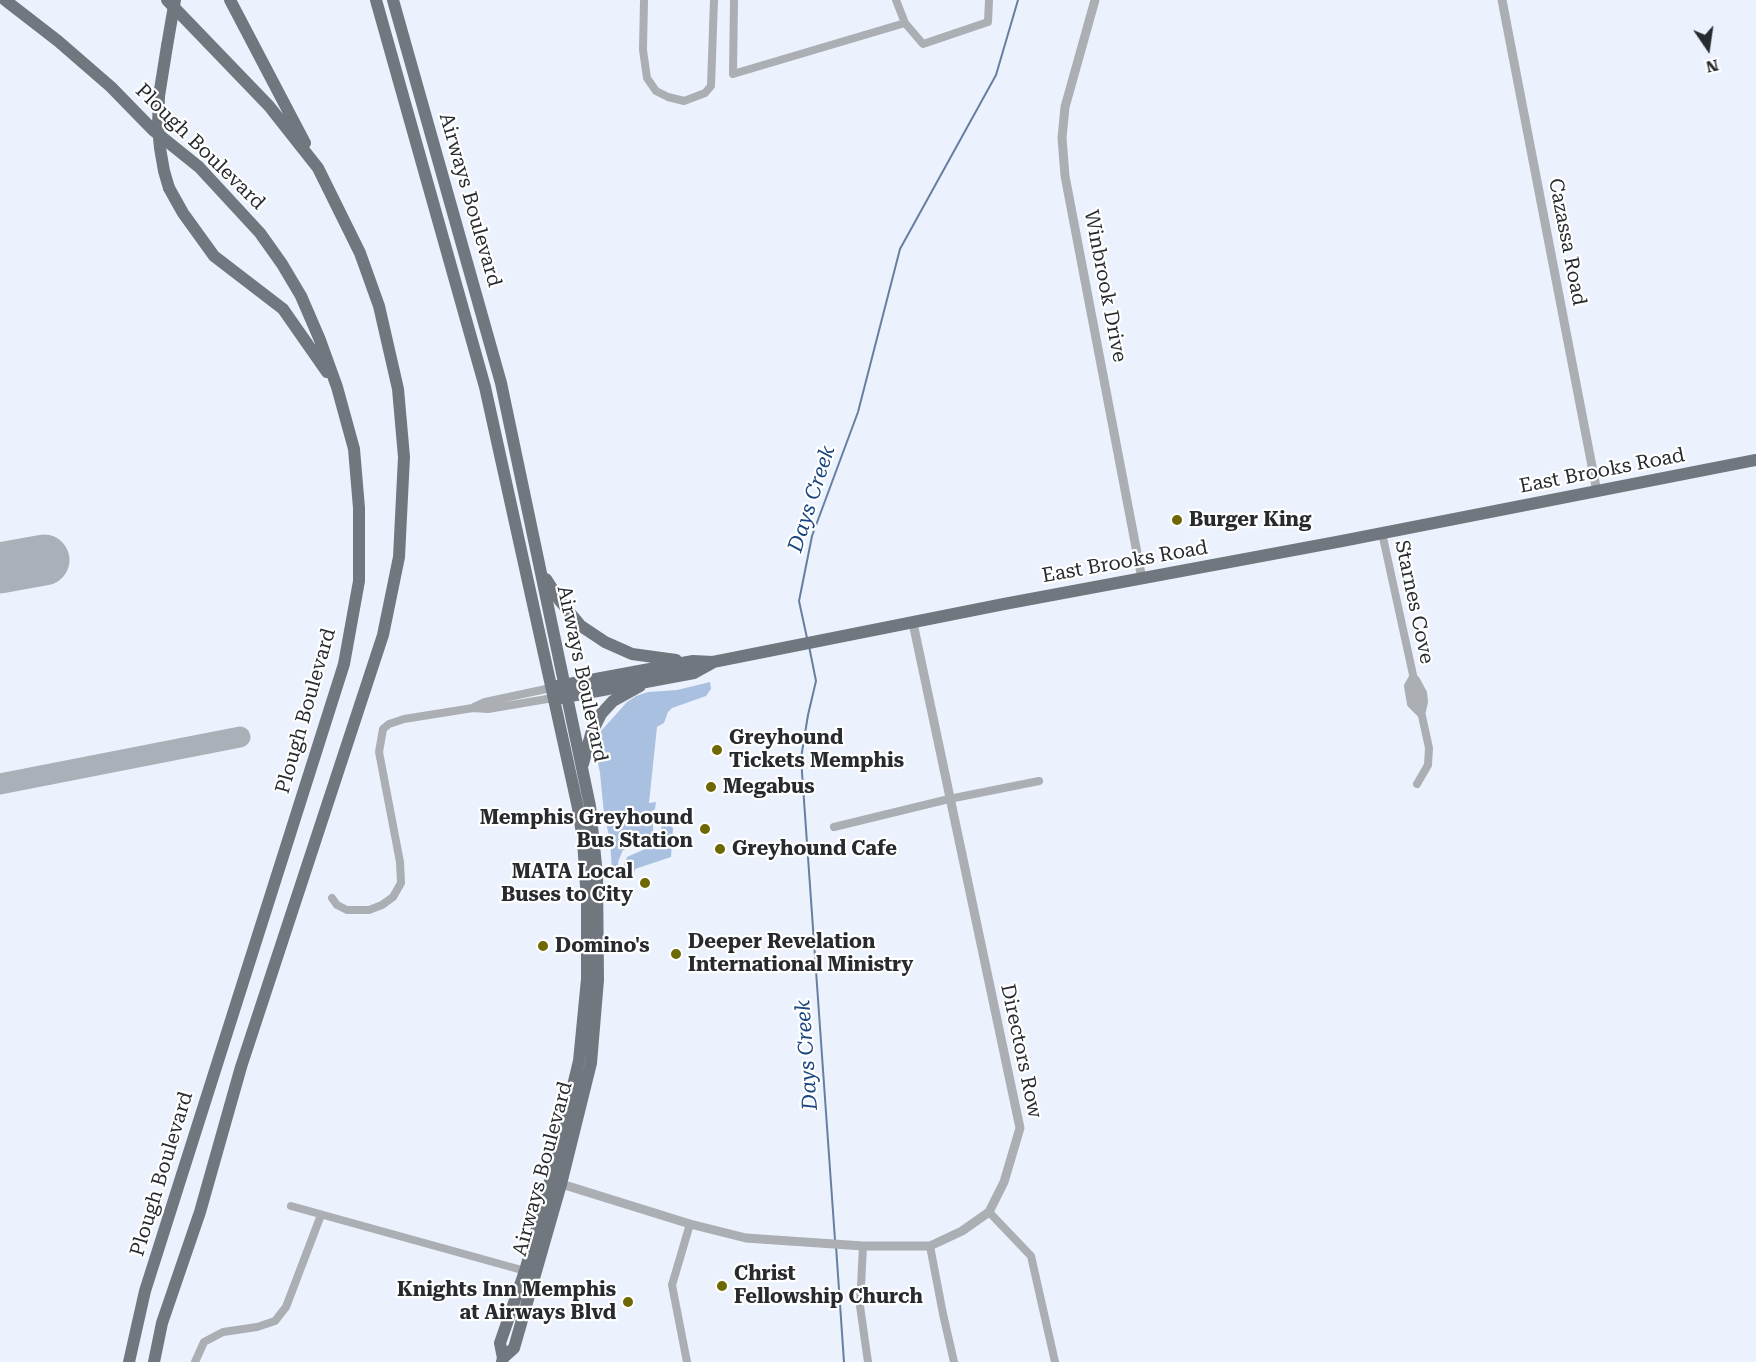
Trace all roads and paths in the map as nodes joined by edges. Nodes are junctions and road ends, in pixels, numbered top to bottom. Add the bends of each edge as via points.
1 (5, 0) edge
2 (167, 0) edge
3 (175, 0) edge
4 (230, 0) edge
5 (376, 0) edge
6 (393, 0) edge
7 (644, 0) edge
8 (714, 0) edge
9 (734, 0) edge
10 (896, 0) edge
11 (989, 0) edge
12 (1095, 0) edge
13 (1502, 0) edge
14 (905, 23) junction
15 (318, 168) junction
16 (336, 387) junction
17 (1756, 460) edge
18 (1597, 492) junction
19 (1382, 533) junction
20 (542, 572) junction
21 (1142, 579) junction
22 (913, 623) junction
23 (693, 661) junction
24 (713, 662) junction
25 (1413, 677) junction
26 (650, 682) junction
27 (559, 692) junction
28 (1422, 715) junction
29 (582, 772) junction
30 (1040, 781) dead end
31 (1418, 784) dead end
32 (949, 799) junction
33 (586, 819) junction
34 (834, 827) dead end
35 (332, 898) dead end
36 (556, 1182) junction
37 (291, 1206) dead end
38 (989, 1212) junction
39 (321, 1215) junction
40 (690, 1224) junction
41 (864, 1246) junction
42 (930, 1246) junction
43 (530, 1272) junction
44 (162, 1323) junction
45 (502, 1360) edge
46 (129, 1362) edge
47 (154, 1362) edge
48 (159, 1362) edge
49 (195, 1362) edge
50 (687, 1362) edge
51 (868, 1362) edge
52 (954, 1362) edge
53 (1055, 1362) edge

1 - 16 main road, Plough Boulevard via 58,41 199,167 260,233 301,296
2 - 15 main road via 269,106
3 - 16 main road, bridge via 159,96 160,148 169,188 214,256 283,309
4 - 15 main road
5 - 27 main road, Airways Boulevard via 484,387
6 - 20 main road, Airways Boulevard via 501,383
7 - 8 street via 647,78 656,90 684,101 705,93 711,86
9 - 14 street via 733,74
10 - 14 street
11 - 14 street via 988,22 923,44
12 - 21 street, Winbrook Drive via 1065,107 1065,176
13 - 18 street, Cazassa Road
15 - 44 main road via 360,254 379,306 398,389 404,457 399,557 383,635 241,1067 218,1154
16 - 46 main road, Plough Boulevard via 354,449 359,508 359,581 344,664 145,1291
17 - 18 main road, East Brooks Road
18 - 19 main road, East Brooks Road
19 - 21 main road, East Brooks Road
19 - 25 street, Starnes Cove
20 - 23 main road via 570,614 605,642 647,658
20 - 27 main road, Airways Boulevard
21 - 22 main road, East Brooks Road
22 - 24 main road, East Brooks Road
22 - 32 street, Directors Row
23 - 24 main road, East Brooks Road
23 - 27 main road, East Brooks Road
24 - 26 main road, East Brooks Road via 694,673
25 - 28 street, Starnes Cove via 1423,693
25 - 28 street, Starnes Cove via 1408,686 1411,704
26 - 27 main road, East Brooks Road
26 - 29 main road via 621,696 601,714 591,734
27 - 29 main road, Airways Boulevard
27 - 33 main road, Airways Boulevard
27 - 35 street, East Brooks Road via 488,710 473,708 397,721 383,729 379,745 381,763 401,883 393,897 375,908 342,908
28 - 31 street, Starnes Cove via 1430,756
29 - 33 main road, Airways Boulevard
30 - 32 street
32 - 34 street
32 - 38 street, Directors Row via 1020,1128 1004,1182
33 - 36 main road, Airways Boulevard via 599,902 598,980 591,1063
36 - 40 street, Directors Row
36 - 43 main road, Airways Boulevard
37 - 39 street
38 - 42 street, Directors Row
38 - 53 street via 1031,1256
39 - 43 street
39 - 49 street via 286,1307 275,1321 223,1332 204,1342
40 - 41 street, Directors Row via 746,1238
40 - 50 street via 672,1285
41 - 42 street, Directors Row
41 - 51 street via 860,1306
42 - 52 street
43 - 45 main road, Airways Boulevard via 500,1343
44 - 47 main road
44 - 48 main road

